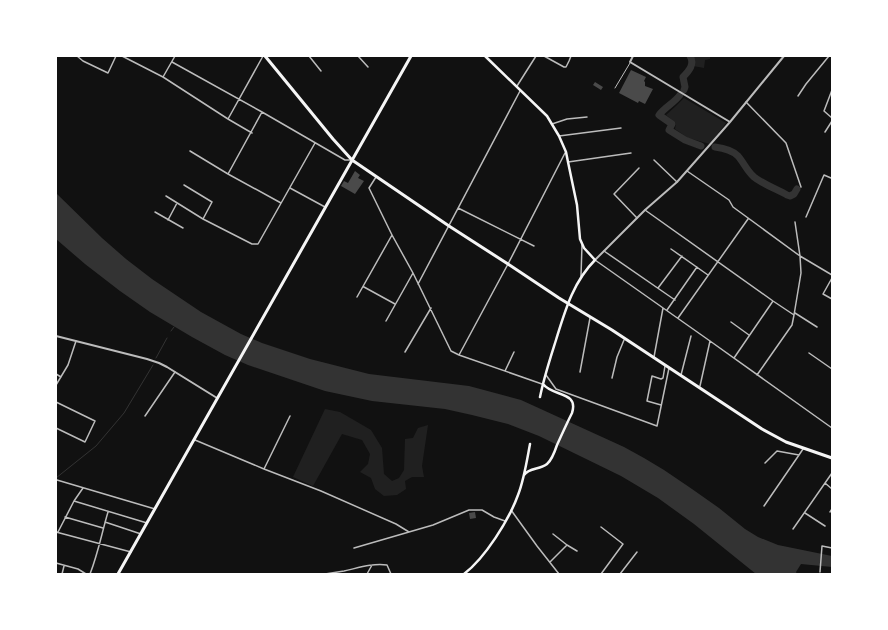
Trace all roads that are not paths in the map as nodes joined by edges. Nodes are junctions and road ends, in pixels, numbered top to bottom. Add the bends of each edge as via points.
1 (77, 56) edge
2 (116, 56) edge
3 (122, 56) edge
4 (176, 56) edge
5 (264, 56) edge
6 (309, 56) edge
7 (358, 56) edge
8 (411, 56) edge
9 (485, 56) edge
10 (536, 56) edge
11 (544, 56) edge
12 (571, 56) edge
13 (633, 56) edge
14 (784, 56) edge
15 (829, 56) edge
16 (172, 62) junction
17 (630, 62) junction
18 (368, 67) dead end
19 (321, 71) dead end
20 (163, 77) junction
21 (517, 86) junction
22 (615, 88) dead end
23 (521, 90) junction
24 (832, 90) edge
25 (831, 93) edge
26 (798, 96) dead end
27 (239, 99) junction
28 (746, 102) junction
29 (262, 112) junction
30 (587, 117) dead end
31 (832, 118) edge
32 (228, 119) junction
33 (832, 121) edge
34 (730, 122) junction
35 (552, 124) junction
36 (621, 128) dead end
37 (825, 132) dead end
38 (252, 133) junction
39 (559, 136) junction
40 (315, 143) junction
41 (190, 151) dead end
42 (566, 152) junction
43 (631, 153) dead end
44 (352, 160) junction
45 (654, 160) dead end
46 (568, 162) junction
47 (639, 168) dead end
48 (687, 171) junction
49 (228, 174) junction
50 (376, 177) junction
51 (832, 177) edge
52 (677, 182) junction
53 (184, 185) dead end
54 (801, 187) dead end
55 (290, 188) junction
56 (166, 196) dead end
57 (177, 203) junction
58 (281, 203) junction
59 (326, 207) junction
60 (458, 208) junction
61 (645, 210) junction
62 (154, 212) dead end
63 (806, 217) dead end
64 (637, 218) junction
65 (749, 218) junction
66 (204, 219) junction
67 (168, 220) junction
68 (795, 222) dead end
69 (449, 226) junction
70 (183, 228) dead end
71 (392, 235) junction
72 (521, 240) junction
73 (582, 245) junction
74 (534, 246) dead end
75 (671, 249) dead end
76 (604, 251) junction
77 (682, 256) junction
78 (800, 256) junction
79 (595, 260) junction
80 (718, 261) junction
81 (508, 264) junction
82 (697, 267) junction
83 (413, 273) junction
84 (832, 275) edge
85 (581, 276) junction
86 (708, 276) junction
87 (832, 278) edge
88 (418, 284) junction
89 (363, 286) junction
90 (658, 288) junction
91 (358, 297) dead end
92 (832, 299) edge
93 (675, 300) junction
94 (773, 301) junction
95 (568, 303) junction
96 (395, 304) junction
97 (431, 308) junction
98 (663, 308) junction
99 (667, 310) junction
100 (795, 314) junction
101 (591, 316) junction
102 (678, 318) junction
103 (386, 321) dead end
104 (731, 322) dead end
105 (817, 327) dead end
106 (749, 335) junction
107 (56, 336) edge
108 (691, 336) dead end
109 (624, 338) junction
110 (76, 341) junction
111 (710, 341) junction
112 (405, 352) dead end
113 (514, 352) dead end
114 (809, 353) dead end
115 (460, 355) junction
116 (654, 358) junction
117 (734, 358) junction
118 (665, 366) junction
119 (669, 368) junction
120 (832, 369) edge
121 (505, 371) junction
122 (174, 372) junction
123 (580, 372) dead end
124 (545, 373) junction
125 (56, 374) edge
126 (757, 375) junction
127 (681, 376) junction
128 (61, 377) junction
129 (612, 378) dead end
130 (542, 384) junction
131 (56, 386) edge
132 (699, 388) junction
133 (540, 396) dead end
134 (218, 399) junction
135 (56, 402) edge
136 (662, 405) junction
137 (145, 416) dead end
138 (290, 416) dead end
139 (56, 428) edge
140 (832, 428) edge
141 (194, 440) junction
142 (530, 444) dead end
143 (803, 448) junction
144 (799, 455) junction
145 (832, 458) edge
146 (766, 463) dead end
147 (264, 469) junction
148 (832, 473) edge
149 (523, 478) junction
150 (57, 480) edge
151 (825, 484) junction
152 (83, 488) junction
153 (832, 489) edge
154 (74, 501) junction
155 (764, 506) dead end
156 (155, 509) junction
157 (832, 509) edge
158 (511, 510) junction
159 (108, 512) junction
160 (805, 512) junction
161 (830, 512) dead end
162 (66, 517) junction
163 (505, 521) junction
164 (105, 522) junction
165 (147, 523) junction
166 (825, 526) dead end
167 (601, 527) dead end
168 (103, 528) junction
169 (793, 529) dead end
170 (57, 532) edge
171 (409, 532) junction
172 (141, 534) junction
173 (553, 534) dead end
174 (99, 544) junction
175 (567, 545) junction
176 (354, 548) dead end
177 (832, 548) edge
178 (577, 551) dead end
179 (131, 552) junction
180 (637, 552) dead end
181 (550, 562) junction
182 (56, 564) edge
183 (373, 564) junction
184 (64, 566) junction
185 (821, 571) dead end
186 (341, 572) junction
187 (62, 574) edge
188 (86, 574) edge
189 (90, 574) edge
190 (118, 574) edge
191 (325, 574) edge
192 (340, 574) edge
193 (367, 574) edge
194 (391, 574) edge
195 (464, 574) edge
196 (559, 574) edge
197 (601, 574) edge
198 (620, 574) edge

1 - 2 street via 108,73
3 - 20 street
4 - 16 street
5 - 27 street
5 - 44 highway
6 - 19 street
7 - 18 street
8 - 44 highway
9 - 21 main road
10 - 21 street
11 - 12 street via 566,67
13 - 17 street
14 - 28 street
15 - 26 street
16 - 20 street
16 - 27 street
17 - 22 lane
17 - 34 street
20 - 32 street
21 - 23 main road
23 - 35 main road via 548,116
23 - 60 street
24 - 25 street
25 - 31 street via 824,111
27 - 29 street
27 - 32 street
28 - 34 street
28 - 54 street via 786,143
29 - 38 street
29 - 40 street
30 - 35 street
32 - 38 street
33 - 37 street
34 - 48 street
35 - 39 main road
36 - 39 street
38 - 49 street
39 - 42 main road
40 - 44 street via 345,160
40 - 55 street
41 - 49 street
42 - 46 main road
42 - 72 street
43 - 46 street
44 - 50 highway
44 - 59 highway
45 - 52 street
46 - 73 main road
47 - 64 street via 614,194
48 - 52 street
48 - 65 street via 729,200 733,207
49 - 58 street
50 - 69 highway
50 - 71 street via 368,188
51 - 63 street via 824,175
52 - 61 street
53 - 66 street via 212,202
55 - 58 street
55 - 59 street
56 - 57 street
57 - 66 street
57 - 67 street
58 - 66 street via 258,244 252,244
59 - 134 highway
60 - 69 street
60 - 72 street
61 - 64 street
61 - 80 street
62 - 67 street
64 - 76 street
65 - 78 street
65 - 80 street
67 - 70 street
68 - 78 street
69 - 81 highway
69 - 88 street
71 - 83 street
71 - 89 street
72 - 74 street
72 - 81 street
73 - 79 main road
73 - 85 street
75 - 77 street
76 - 79 street
76 - 90 street
77 - 82 street
77 - 90 street
78 - 84 street
78 - 100 street via 801,273
79 - 85 main road
79 - 98 street
80 - 86 street
80 - 94 street
81 - 95 highway
81 - 115 street
82 - 86 street
82 - 93 street
83 - 88 street
83 - 96 street
85 - 95 main road
86 - 102 street
87 - 92 street via 823,294
88 - 97 street
89 - 91 street
89 - 96 street
90 - 93 street
93 - 99 street
94 - 100 street
94 - 106 street
95 - 101 highway
95 - 124 main road
96 - 103 street
97 - 112 street
97 - 115 street via 451,351
98 - 99 street
98 - 116 street
99 - 102 street
100 - 105 street
100 - 126 street via 792,325
101 - 109 highway
101 - 123 street
102 - 111 street
104 - 106 street
106 - 117 street
107 - 110 street
108 - 127 street
109 - 116 highway
109 - 129 street
110 - 122 street via 148,359
110 - 128 street
111 - 117 street
111 - 132 street
113 - 121 street
114 - 120 street
115 - 121 street
116 - 118 highway
117 - 126 street
118 - 119 highway
118 - 136 street via 663,378 652,376 647,401
119 - 127 highway
119 - 136 street
121 - 130 street
122 - 134 street
122 - 137 street
124 - 130 main road
124 - 136 street via 556,389 657,426
125 - 128 street
126 - 140 street
127 - 132 highway
128 - 131 street
130 - 133 main road
130 - 149 main road via 548,390 571,399 574,407 547,464 526,472
132 - 143 highway via 762,429
134 - 141 highway
135 - 139 street via 96,421 85,442
138 - 147 street
141 - 147 street
141 - 156 highway
142 - 149 main road
143 - 144 street
143 - 145 highway
144 - 146 street via 777,451
144 - 155 street
147 - 171 street via 321,491
148 - 151 street
149 - 158 main road
150 - 152 street
151 - 153 street
151 - 160 street
152 - 154 street
152 - 156 street
154 - 159 street
154 - 162 street
156 - 165 highway
157 - 161 street
158 - 163 main road
158 - 181 street
159 - 164 street
159 - 165 street
160 - 166 street
160 - 169 street
162 - 168 street
162 - 170 street
163 - 171 street via 482,510 469,510
163 - 195 main road via 484,554
164 - 168 street
164 - 172 street
165 - 172 highway
167 - 197 street via 623,544
168 - 174 street
170 - 174 street
171 - 176 street
172 - 179 highway
173 - 175 street
174 - 179 street
174 - 189 street
175 - 178 street
175 - 181 street
177 - 185 street via 822,546
179 - 190 highway
180 - 198 street
181 - 196 street
182 - 184 street
183 - 186 street
183 - 193 street
183 - 194 street via 387,565
184 - 187 street
184 - 188 street
186 - 191 street
186 - 192 street

